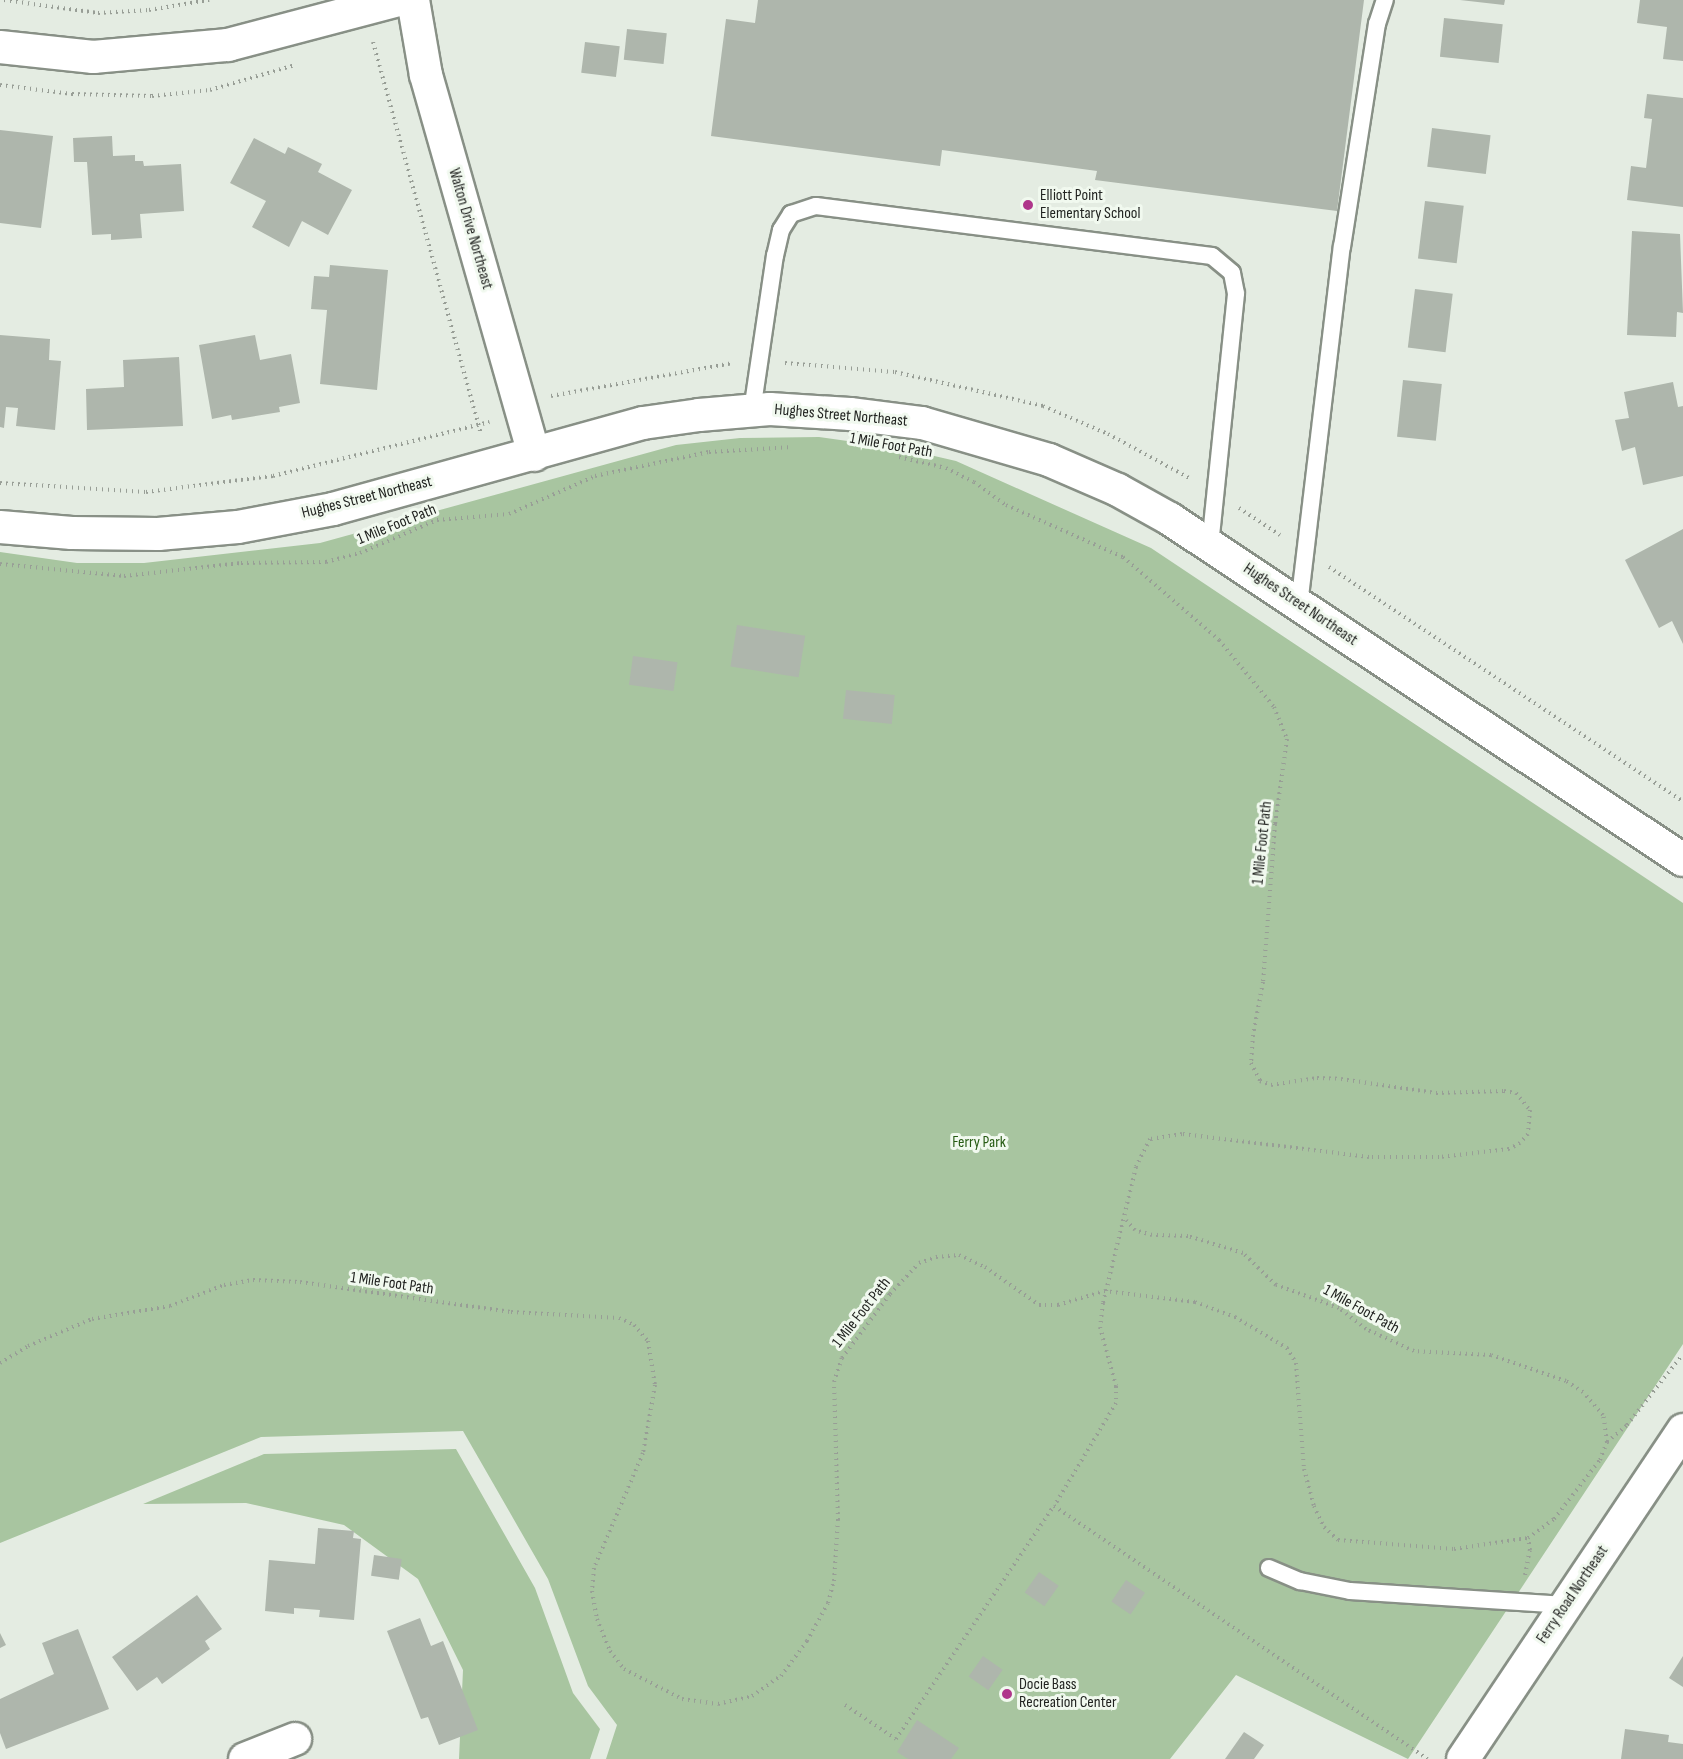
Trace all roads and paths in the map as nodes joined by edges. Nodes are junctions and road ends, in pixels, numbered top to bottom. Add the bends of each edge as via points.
1 (4, 0) edge
2 (209, 0) edge
3 (398, 0) edge
4 (413, 0) edge
5 (1385, 0) edge
6 (364, 9) junction
7 (0, 47) edge
8 (759, 362) junction
9 (520, 408) junction
10 (752, 411) junction
11 (478, 425) junction
12 (799, 446) dead end
13 (534, 455) junction
14 (894, 456) dead end
15 (490, 467) junction
16 (0, 483) edge
17 (1216, 492) junction
18 (0, 527) edge
19 (1210, 546) junction
20 (1307, 552) junction
21 (0, 564) edge
22 (1299, 605) junction
23 (1683, 801) edge
24 (1683, 860) edge
25 (1126, 1220) junction
26 (1106, 1291) junction
27 (1683, 1354) edge
28 (0, 1363) edge
29 (1683, 1430) edge
30 (1607, 1442) junction
31 (1054, 1506) junction
32 (1528, 1538) junction
33 (1269, 1568) dead end
34 (1509, 1602) junction
35 (1566, 1605) junction
36 (845, 1705) dead end
37 (295, 1739) dead end
38 (245, 1759) edge
39 (1427, 1759) edge
40 (1462, 1759) edge

1 - 2 path via 98,13
3 - 6 street
4 - 9 street, Walton Drive Northeast via 426,75
5 - 20 lane via 1377,24 1342,247
6 - 7 street via 228,45 133,56 93,57
6 - 11 path
8 - 9 path via 712,366 548,396
8 - 10 lane
8 - 17 path via 895,372 1043,406 1108,434
8 - 17 lane via 781,231 791,214 816,206 1212,256 1233,273 1236,294
9 - 11 path
9 - 13 street, Walton Drive Northeast
10 - 13 street, Hughes Street Northeast via 643,423
10 - 19 street, Hughes Street Northeast via 850,414 922,423 979,437 1049,460 1118,490
11 - 15 path
11 - 16 path via 273,476 146,492
12 - 21 path, 1 Mile Foot Path via 709,452 595,476 509,514 437,520 360,553 326,562 240,563 124,576
13 - 15 street, Hughes Street Northeast
14 - 25 path, 1 Mile Foot Path via 946,468 1006,505 1123,556 1219,640 1274,707 1287,739 1275,825 1263,982 1252,1045 1253,1073 1260,1081 1272,1086 1317,1078 1341,1079 1436,1093 1504,1090 1515,1093 1530,1110 1528,1134 1509,1149 1439,1157 1369,1157 1161,1135 1150,1139 1136,1167
15 - 18 street, Hughes Street Northeast via 333,509 238,527 148,534
17 - 19 lane
17 - 20 path
19 - 22 street, Hughes Street Northeast
20 - 22 lane
20 - 23 path
22 - 24 street, Hughes Street Northeast
25 - 26 path
25 - 30 path, 1 Mile Foot Path via 1136,1230 1152,1235 1188,1236 1243,1253 1276,1285 1339,1308 1366,1329 1414,1351 1491,1355 1515,1360 1566,1381 1595,1403 1607,1428
26 - 28 path, 1 Mile Foot Path via 1058,1305 1039,1305 985,1268 958,1255 919,1263 842,1358 834,1382 838,1520 834,1581 828,1603 781,1676 752,1696 718,1704 682,1699 624,1668 610,1651 597,1619 592,1591 594,1568 643,1452 656,1385 648,1341 634,1325 619,1318 511,1312 300,1282 253,1280 224,1285 154,1309 92,1319 28,1346
26 - 31 path via 1100,1327 1116,1386 1116,1403
26 - 32 path, 1 Mile Foot Path via 1195,1302 1235,1317 1287,1348 1296,1363 1306,1478 1324,1527 1338,1540 1454,1549
27 - 30 path via 1627,1425
29 - 35 street, Ferry Road Northeast
30 - 32 path via 1600,1460 1568,1502
31 - 36 path via 896,1739
31 - 39 path
32 - 34 path via 1529,1563
33 - 34 lane via 1300,1581 1350,1591
34 - 35 lane
35 - 40 street, Ferry Road Northeast
37 - 38 street

